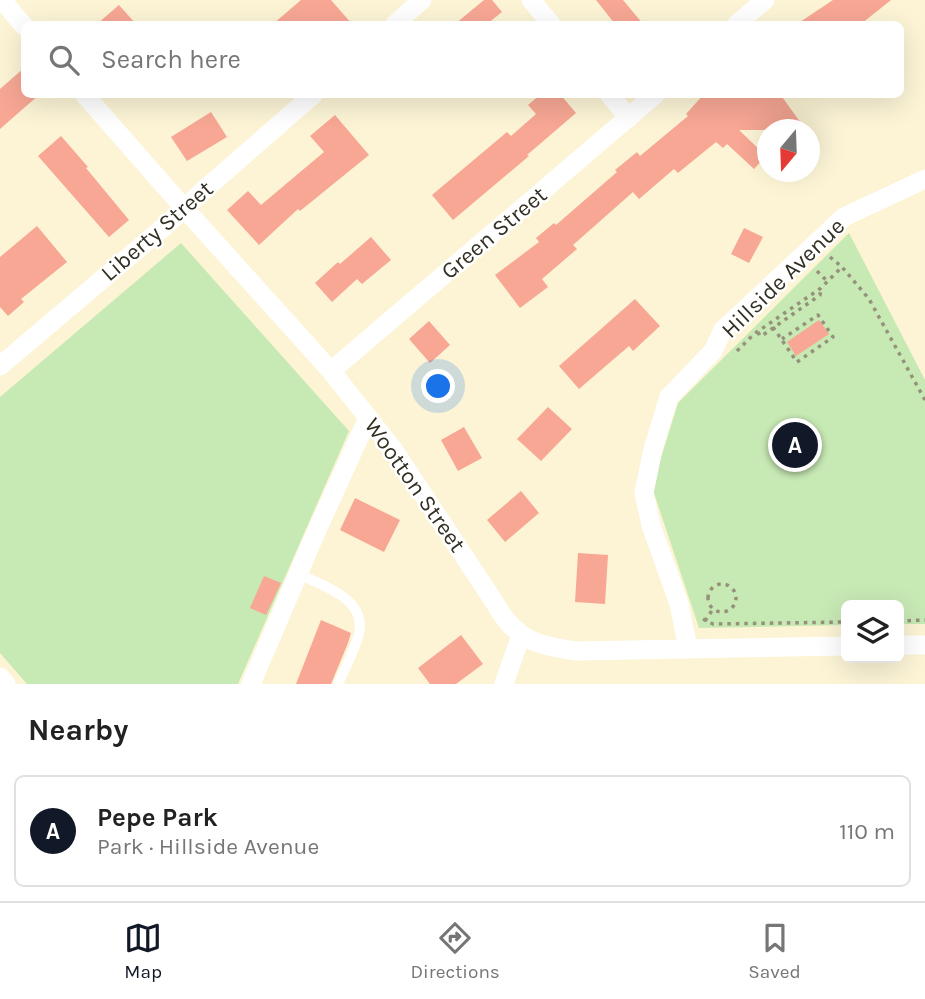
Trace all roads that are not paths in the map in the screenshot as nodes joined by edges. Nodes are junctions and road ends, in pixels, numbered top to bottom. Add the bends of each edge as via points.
1 (2, 0) edge
2 (422, 0) edge
3 (531, 0) edge
4 (765, 0) edge
5 (398, 21) edge
6 (548, 21) edge
7 (740, 21) edge
8 (21, 22) edge
9 (88, 98) edge
10 (309, 98) edge
11 (612, 98) edge
12 (652, 98) edge
13 (629, 118) junction
14 (925, 179) edge
15 (184, 208) junction
16 (0, 366) edge
17 (331, 371) junction
18 (368, 418) junction
19 (298, 574) junction
20 (521, 635) junction
21 (904, 645) edge
22 (925, 645) edge
23 (841, 646) edge
24 (688, 648) junction
25 (0, 677) edge
26 (6, 684) edge
27 (251, 684) edge
28 (338, 684) edge
29 (504, 684) edge

1 - 8 street
2 - 5 street
3 - 6 street
4 - 7 street
9 - 15 street, Wootton Street
10 - 15 street, Liberty Street
11 - 13 street
12 - 13 street, Green Street
13 - 17 street, Green Street
14 - 24 street, Hillside Avenue via 844,217 723,330 713,351 669,397 644,493
15 - 16 street, Liberty Street
15 - 17 street, Wootton Street
17 - 18 street, Wootton Street
18 - 19 street
18 - 20 street, Wootton Street via 502,615
19 - 27 street
19 - 28 lane via 337,592 353,604 360,617 359,634
20 - 24 street, Wootton Street via 534,643 576,651
20 - 29 street
21 - 22 street
23 - 24 street, Wootton Street
25 - 26 street

